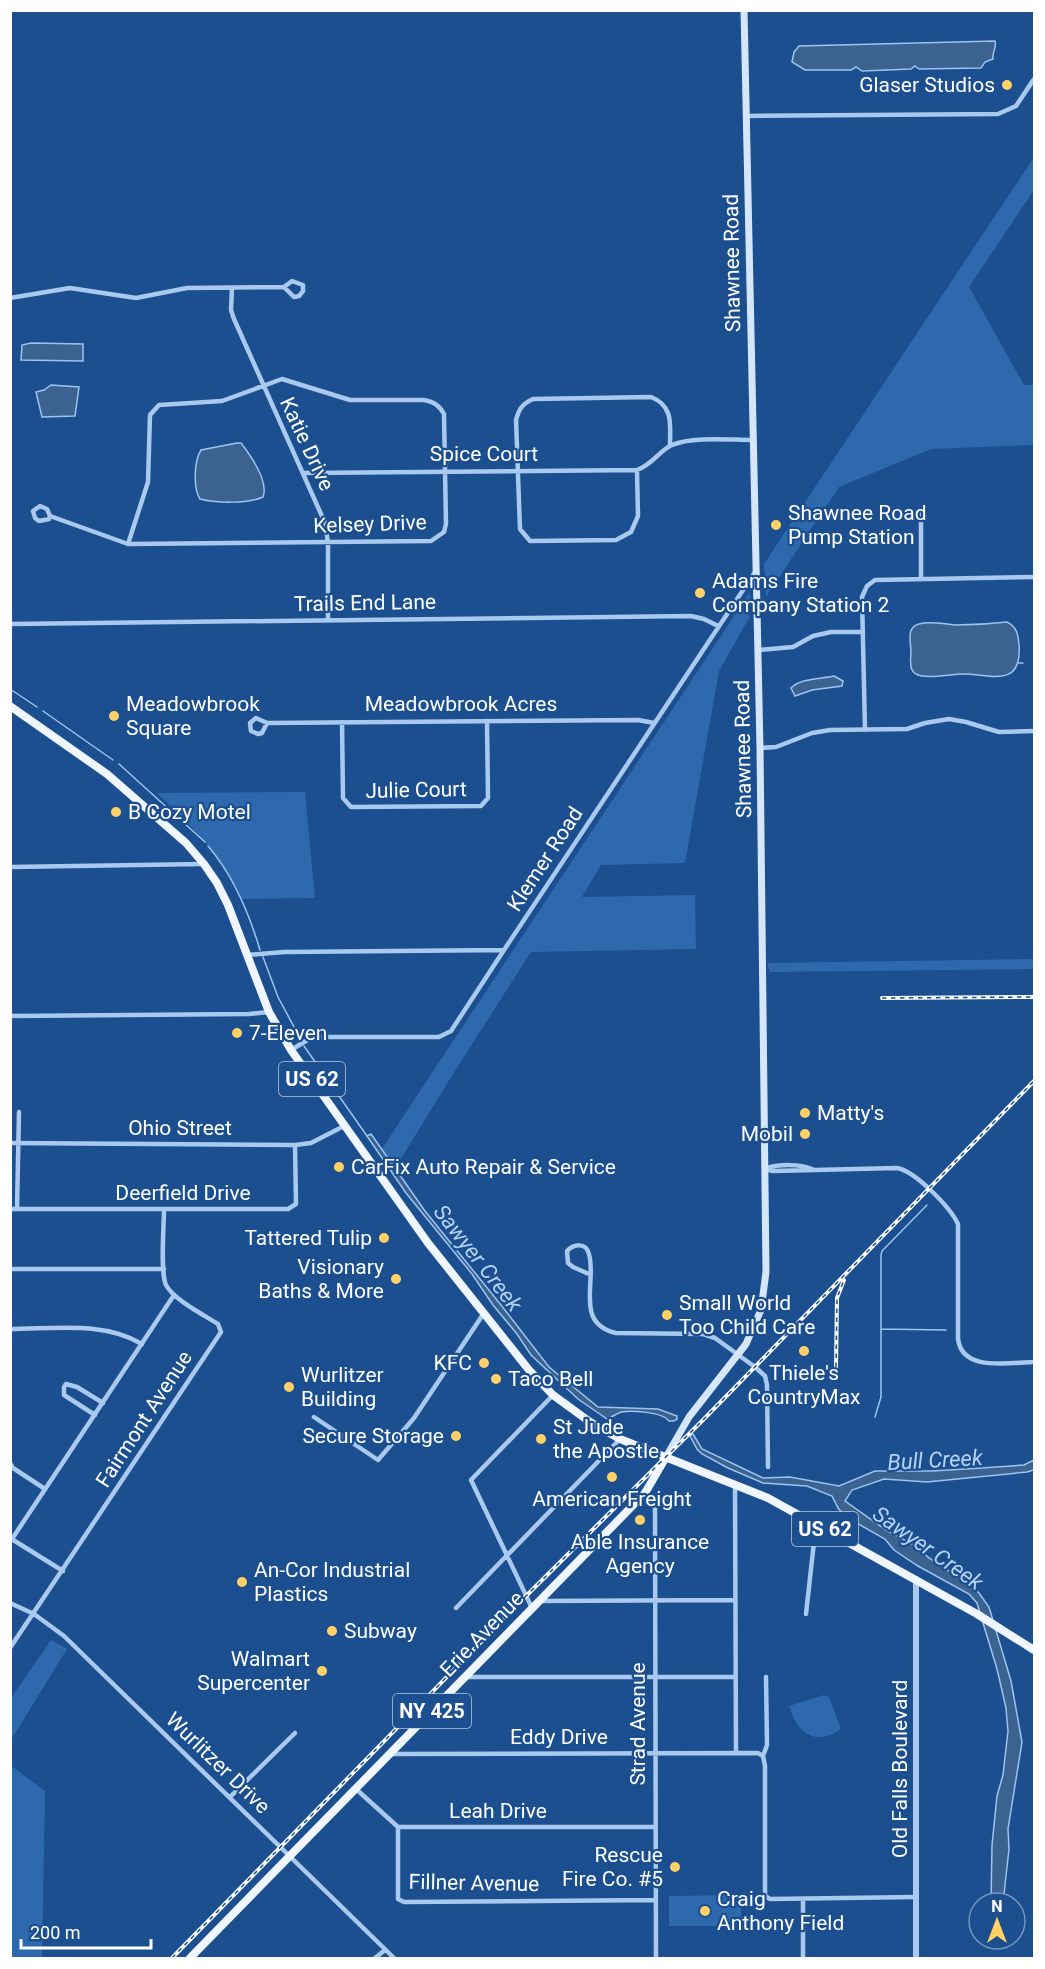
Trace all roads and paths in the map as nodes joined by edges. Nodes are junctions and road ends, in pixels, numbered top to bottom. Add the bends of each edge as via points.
1 (744, 10) edge
2 (1035, 79) edge
3 (746, 116) junction
4 (284, 286) dead end
5 (232, 288) junction
6 (10, 298) edge
7 (262, 385) junction
8 (753, 440) junction
9 (670, 445) junction
10 (637, 470) junction
11 (445, 471) junction
12 (518, 471) junction
13 (304, 473) junction
14 (921, 510) dead end
15 (50, 516) dead end
16 (328, 543) junction
17 (128, 544) junction
18 (756, 571) junction
19 (1035, 577) edge
20 (921, 579) junction
21 (328, 619) junction
22 (10, 624) edge
23 (718, 626) junction
24 (863, 632) junction
25 (758, 650) junction
26 (10, 706) edge
27 (487, 721) junction
28 (342, 722) junction
29 (267, 723) dead end
30 (654, 723) junction
31 (865, 730) junction
32 (1035, 732) edge
33 (760, 748) junction
34 (204, 864) junction
35 (10, 867) edge
36 (504, 950) junction
37 (247, 955) junction
38 (269, 1012) junction
39 (10, 1016) edge
40 (291, 1050) junction
41 (19, 1112) dead end
42 (344, 1126) junction
43 (10, 1143) edge
44 (19, 1143) junction
45 (295, 1145) junction
46 (765, 1168) junction
47 (10, 1209) edge
48 (17, 1209) junction
49 (164, 1210) junction
50 (10, 1269) edge
51 (164, 1269) junction
52 (589, 1274) junction
53 (174, 1295) junction
54 (484, 1313) junction
55 (10, 1329) edge
56 (142, 1344) junction
57 (739, 1355) junction
58 (1035, 1362) edge
59 (553, 1395) junction
60 (103, 1403) junction
61 (95, 1415) junction
62 (314, 1417) dead end
63 (620, 1439) junction
64 (666, 1457) junction
65 (10, 1463) edge
66 (768, 1467) dead end
67 (735, 1484) junction
68 (45, 1488) junction
69 (645, 1493) junction
70 (816, 1524) junction
71 (11, 1539) edge
72 (506, 1555) junction
73 (63, 1571) junction
74 (916, 1579) junction
75 (655, 1600) junction
76 (735, 1600) junction
77 (540, 1601) junction
78 (10, 1603) edge
79 (456, 1608) dead end
80 (532, 1608) junction
81 (34, 1614) junction
82 (806, 1614) dead end
83 (10, 1648) edge
84 (1035, 1650) edge
85 (655, 1676) junction
86 (465, 1677) junction
87 (735, 1677) junction
88 (766, 1677) dead end
89 (295, 1732) dead end
90 (655, 1753) junction
91 (736, 1753) junction
92 (390, 1754) junction
93 (763, 1756) junction
94 (357, 1789) junction
95 (230, 1797) junction
96 (398, 1827) junction
97 (655, 1827) junction
98 (290, 1856) junction
99 (916, 1897) junction
100 (803, 1899) junction
101 (655, 1900) junction
102 (385, 1950) junction
103 (190, 1959) edge
104 (375, 1959) edge
105 (394, 1959) edge
106 (656, 1959) edge
107 (803, 1959) edge
108 (916, 1959) edge

1 - 3 main road, Shawnee Road / NY 425
2 - 3 street via 1016,106 998,114
3 - 8 main road, Shawnee Road / NY 425
4 - 5 street
5 - 6 street via 187,288 136,298 70,288
5 - 7 street, Katie Drive via 231,310
7 - 11 street, Kelsey Drive via 282,379 350,400 433,402 444,414
7 - 13 street, Katie Drive
7 - 17 street, Kelsey Drive via 222,401 165,404 154,409 150,415 148,482
8 - 9 street
8 - 18 main road, Shawnee Road / NY 425
9 - 10 street
9 - 12 street via 670,417 661,401 533,399 519,409 516,420
10 - 12 street, Spice Court
10 - 12 street via 638,516 631,532 616,540 540,541 530,541 520,529
11 - 12 street, Spice Court
11 - 13 street, Spice Court
11 - 16 street, Kelsey Drive via 446,524 439,537 432,541
13 - 16 street, Katie Drive via 325,523
14 - 20 street
15 - 17 street, Kelsey Drive
16 - 17 street, Kelsey Drive
16 - 21 street, Katie Drive
18 - 23 street, Klemer Road
18 - 25 main road, Shawnee Road / NY 425
19 - 20 street
20 - 24 street via 875,580 867,586 862,597
21 - 22 street, Trails End Lane
21 - 23 street, Trails End Lane via 691,616
23 - 30 street, Klemer Road
24 - 25 street via 831,632 813,636 794,647
24 - 31 street
25 - 33 main road, Shawnee Road / NY 425
26 - 34 main road, US 62 via 107,774 186,843
27 - 28 street, Meadowbrook Acres
27 - 28 street, Julie Court via 488,798 481,806 383,807 351,807 343,798
27 - 30 street, Meadowbrook Acres
28 - 29 street, Meadowbrook Acres
30 - 36 street, Klemer Road
31 - 32 street via 908,729 949,719 999,732
31 - 33 street via 812,733 782,746
33 - 46 main road, Shawnee Road / NY 425
34 - 35 street
34 - 37 main road, US 62 via 228,905
36 - 37 street
36 - 40 street, Klemer Road via 451,1031 439,1037 319,1037
37 - 38 main road, US 62
38 - 39 street
38 - 40 main road, US 62
40 - 42 main road, US 62
41 - 44 street
42 - 45 street, Ohio Street via 311,1143
42 - 54 main road, US 62 via 413,1224
43 - 44 street, Ohio Street
44 - 45 street, Ohio Street
44 - 48 street
45 - 49 street, Deerfield Drive via 296,1204 288,1209
46 - 57 main road, Shawnee Road / NY 425 via 765,1287 758,1321
46 - 58 street via 897,1168 913,1174 958,1224 958,1338 962,1351 984,1363
47 - 48 street, Deerfield Drive
48 - 49 street, Deerfield Drive
49 - 51 street
50 - 51 street
51 - 53 street via 166,1284
52 - 52 street via 589,1253 583,1246 571,1247 567,1251 568,1263
52 - 57 street via 592,1314 606,1330 703,1334
53 - 56 street
53 - 73 street, Fairmont Avenue via 218,1324 221,1332
54 - 59 main road, US 62
54 - 62 street via 414,1418 378,1460
55 - 56 street via 106,1330
56 - 60 street
57 - 64 main road, Shawnee Road / NY 425 via 689,1417
57 - 66 street via 766,1380
59 - 63 main road, US 62
59 - 72 street via 471,1480
60 - 61 street
60 - 61 street via 66,1384 64,1395
61 - 68 street
63 - 64 main road, US 62
63 - 72 street
64 - 67 main road, US 62
64 - 69 main road, Erie Avenue / NY 425
65 - 68 street
67 - 70 main road, US 62
67 - 76 street
68 - 71 street
69 - 75 street, Strad Avenue via 654,1502
69 - 77 main road, Erie Avenue / NY 425
70 - 74 main road, US 62
70 - 82 street
71 - 73 street
72 - 79 street
72 - 80 street
73 - 81 street, Fairmont Avenue
74 - 84 main road, US 62
74 - 99 street, Old Falls Boulevard
75 - 76 street
75 - 77 street
75 - 85 street, Strad Avenue
76 - 87 street
77 - 80 main road, Erie Avenue / NY 425
78 - 81 street, Wurlitzer Drive
80 - 86 main road, Erie Avenue / NY 425
81 - 83 street, Fairmont Avenue
81 - 95 street, Wurlitzer Drive via 64,1636
85 - 86 street
85 - 87 street
85 - 90 street, Strad Avenue
86 - 92 main road, Erie Avenue / NY 425
87 - 91 street
88 - 93 street via 767,1745
89 - 95 street
90 - 91 street, Eddy Drive
90 - 92 street, Eddy Drive
90 - 97 street, Strad Avenue
91 - 93 street, Eddy Drive
92 - 94 main road, Erie Avenue / NY 425
93 - 100 street via 765,1896
94 - 96 street
94 - 98 main road, Erie Avenue / NY 425
95 - 98 street, Wurlitzer Drive
96 - 97 street, Leah Drive
96 - 101 street, Fillner Avenue via 398,1899 404,1902
97 - 101 street, Strad Avenue
98 - 102 street, Wurlitzer Drive
98 - 103 main road, Erie Avenue / NY 425
99 - 100 street
99 - 108 street, Old Falls Boulevard
100 - 107 street
101 - 106 street, Strad Avenue
102 - 104 street
102 - 105 street, Wurlitzer Drive

